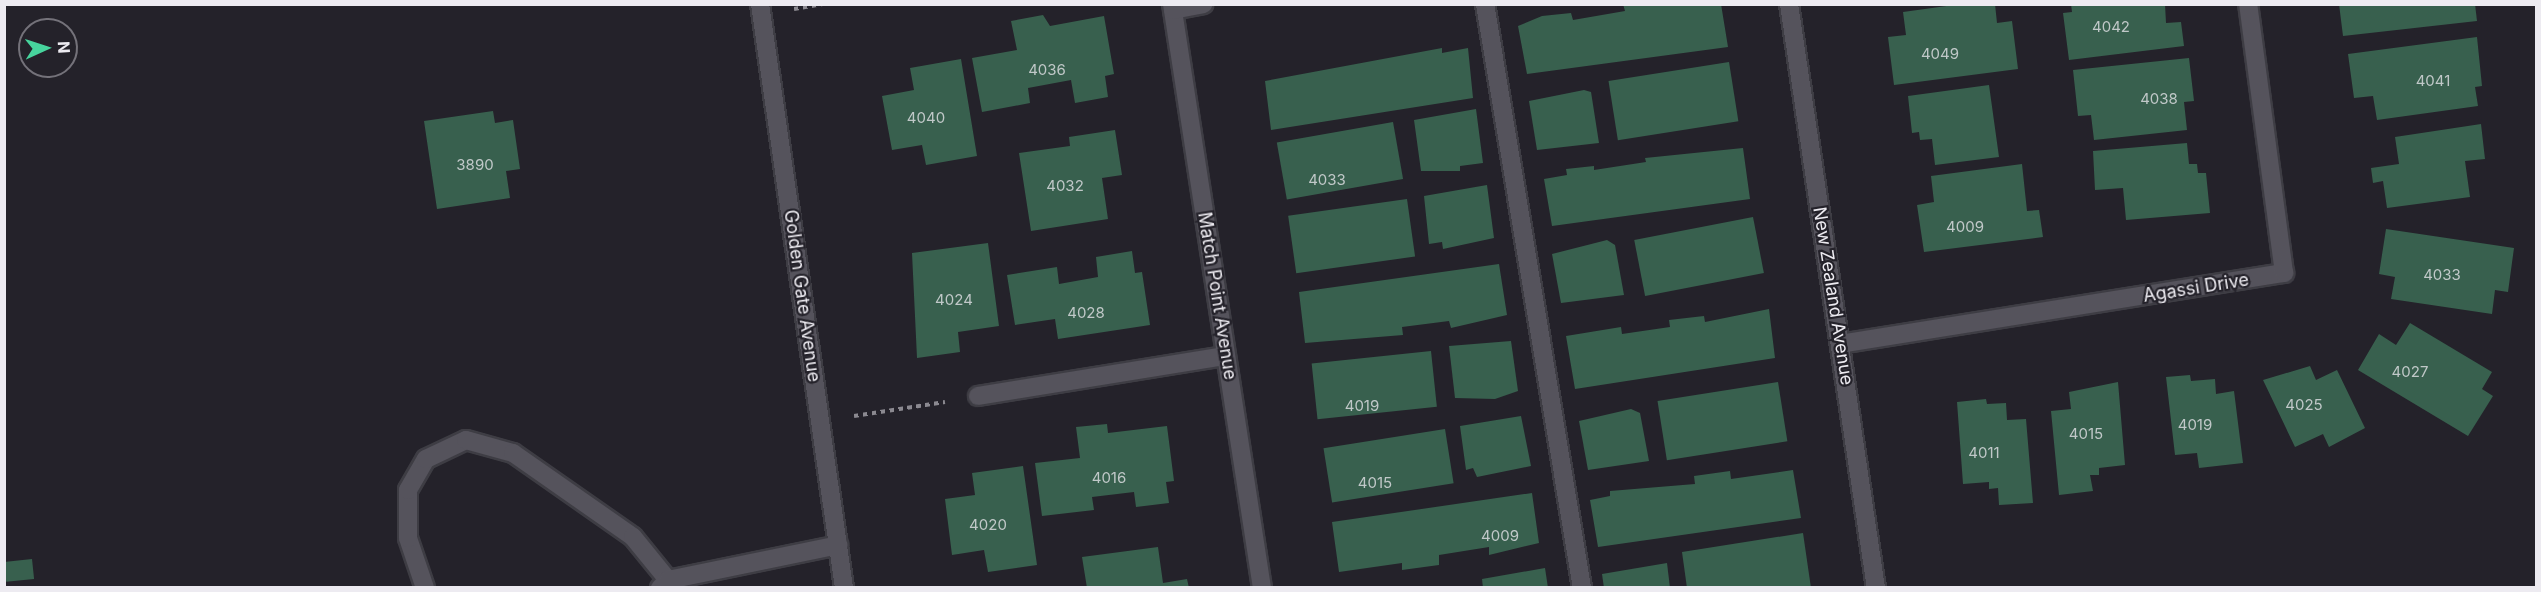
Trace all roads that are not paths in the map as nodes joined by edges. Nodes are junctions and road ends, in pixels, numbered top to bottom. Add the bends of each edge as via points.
1 (760, 4) edge
2 (1203, 4) edge
3 (1485, 4) edge
4 (1789, 4) edge
5 (2248, 4) edge
6 (1172, 7) edge
7 (1840, 344) junction
8 (1226, 356) junction
9 (978, 396) road end
10 (837, 545) junction
11 (664, 584) edge
12 (425, 588) edge
13 (844, 588) edge
14 (1262, 588) edge
15 (1582, 588) edge
16 (1876, 588) edge

1 - 10 street, Golden Gate Avenue
2 - 6 street
3 - 15 street
4 - 7 street, New Zealand Avenue
5 - 7 street, Agassi Drive via 2284,273
6 - 8 street, Match Point Avenue
7 - 16 street, New Zealand Avenue
8 - 9 street
8 - 14 street, Match Point Avenue
10 - 11 street
10 - 13 street, Golden Gate Avenue
11 - 12 street via 633,537 513,453 466,440 426,459 408,490 408,538

